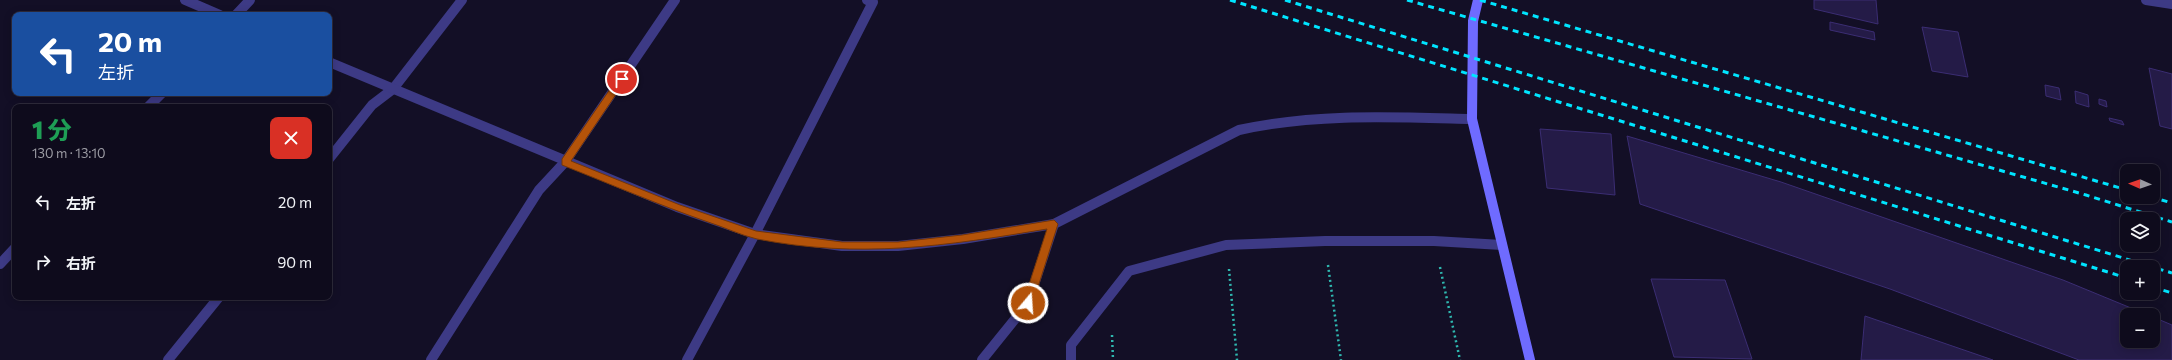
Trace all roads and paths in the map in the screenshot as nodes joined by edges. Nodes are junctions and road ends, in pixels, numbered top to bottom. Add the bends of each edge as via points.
1 (185, 0) edge
2 (250, 0) edge
3 (462, 0) edge
4 (675, 0) edge
5 (867, 0) edge
6 (1478, 0) edge
7 (2146, 0) edge
8 (2172, 4) edge
9 (213, 12) edge
10 (239, 12) edge
11 (332, 63) edge
12 (393, 89) junction
13 (159, 96) edge
14 (151, 104) edge
15 (1472, 119) junction
16 (332, 155) edge
17 (565, 162) junction
18 (1054, 224) junction
19 (756, 234) junction
20 (1325, 241) junction
21 (1434, 241) junction
22 (1226, 244) junction
23 (1502, 245) junction
24 (12, 251) edge
25 (0, 264) edge
26 (217, 300) edge
27 (168, 360) edge
28 (431, 360) edge
29 (687, 360) edge
30 (982, 360) edge
31 (1071, 360) edge
32 (1237, 360) edge
33 (1341, 360) edge
34 (1460, 360) edge
35 (1530, 360) edge

1 - 9 street
2 - 10 street
3 - 12 street
4 - 17 street
5 - 19 street via 873,2
6 - 15 street via 1473,21
7 - 8 street
11 - 12 street
12 - 16 street via 372,105
12 - 17 street
13 - 14 street
15 - 18 street via 1307,117 1267,122 1239,130
15 - 23 street
17 - 19 street via 677,207
17 - 28 street via 539,190
18 - 19 street via 962,239 898,246 842,246
18 - 30 street via 1028,303
19 - 29 street
20 - 21 street
20 - 22 street
20 - 33 path
21 - 23 street
21 - 34 path
22 - 31 street via 1129,271 1071,345
22 - 32 path
23 - 35 street
24 - 25 street
26 - 27 street

